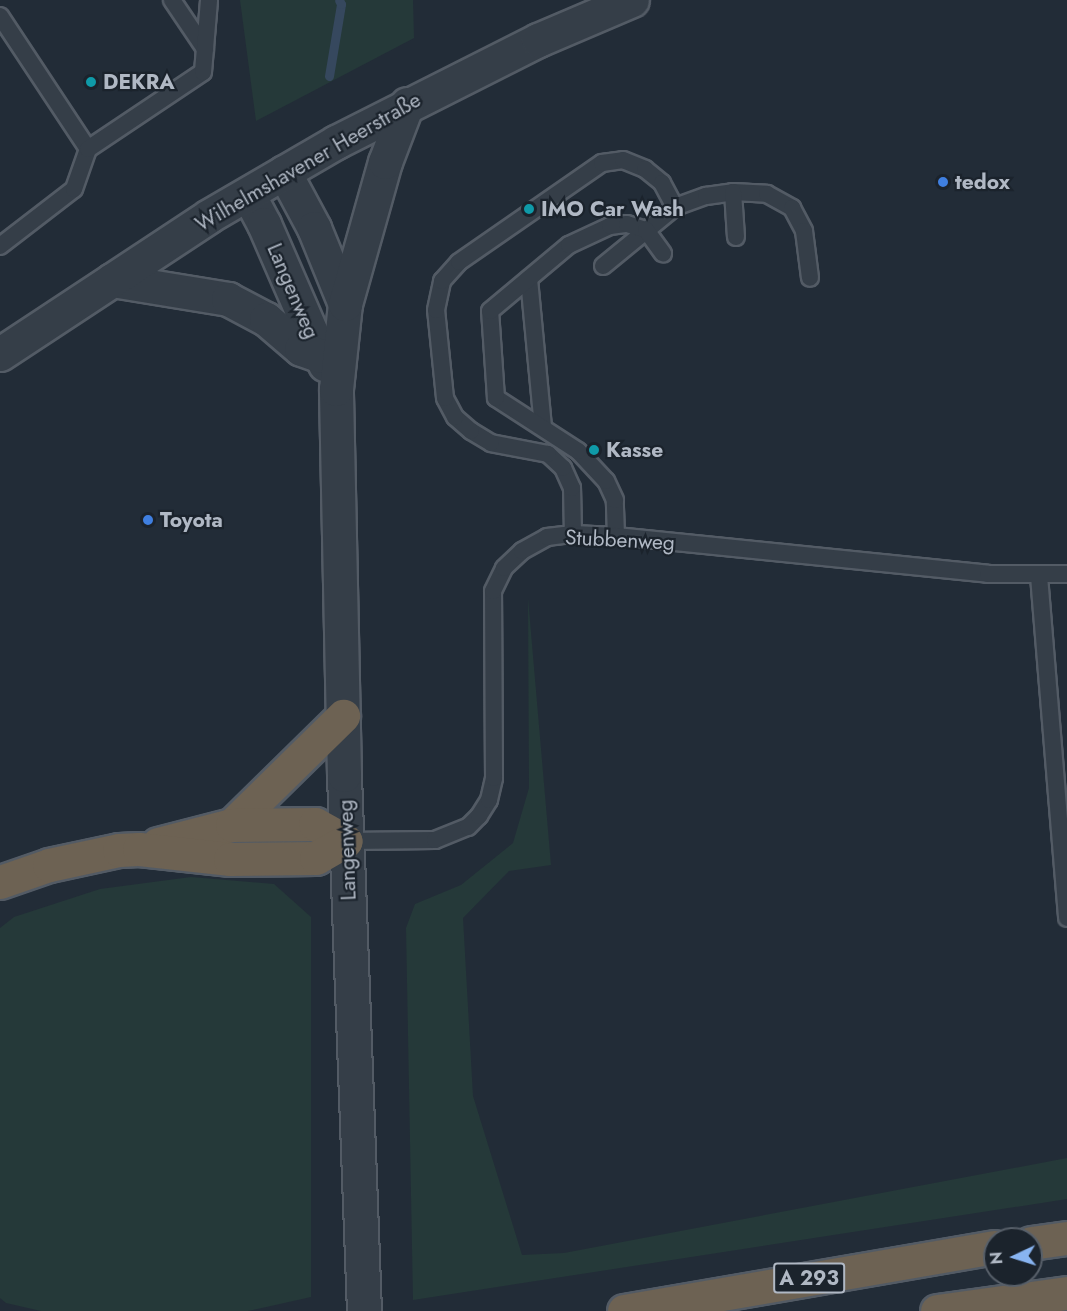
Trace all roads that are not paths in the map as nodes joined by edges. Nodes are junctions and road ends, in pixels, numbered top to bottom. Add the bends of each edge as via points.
1 (172, 0) edge
2 (209, 0) edge
3 (632, 0) edge
4 (0, 16) edge
5 (205, 49) junction
6 (407, 105) junction
7 (88, 149) junction
8 (284, 172) junction
9 (733, 192) junction
10 (248, 194) junction
11 (675, 207) junction
12 (646, 230) junction
13 (736, 237) dead end
14 (0, 246) edge
15 (663, 253) dead end
16 (603, 266) dead end
17 (810, 278) dead end
18 (529, 279) junction
19 (112, 280) junction
20 (345, 304) junction
21 (0, 354) edge
22 (321, 356) junction
23 (336, 389) junction
24 (543, 426) junction
25 (573, 534) junction
26 (615, 536) junction
27 (1067, 574) edge
28 (1039, 576) junction
29 (343, 716) junction
30 (232, 825) junction
31 (346, 841) junction
32 (139, 849) junction
33 (0, 882) edge
34 (1067, 918) edge
35 (1067, 1238) edge
36 (1043, 1241) edge
37 (983, 1249) edge
38 (1067, 1293) edge
39 (364, 1311) edge
40 (624, 1311) edge
41 (937, 1311) edge

1 - 5 lane
2 - 5 lane
3 - 6 street, Wilhelmshavener Heerstraße via 538,40
4 - 7 lane
5 - 7 lane via 203,72
6 - 8 street, Wilhelmshavener Heerstraße
6 - 20 street, Langenweg via 385,162
7 - 14 lane via 74,189
8 - 10 street, Wilhelmshavener Heerstraße
8 - 20 street, Langenweg via 314,228
9 - 11 lane
9 - 13 lane
9 - 17 lane via 767,194 792,208 804,231
10 - 19 street, Wilhelmshavener Heerstraße
10 - 22 street, Langenweg
11 - 12 lane
11 - 25 lane via 662,183 645,169 623,160 602,163 459,262 442,281 436,310 445,398 455,417 471,431 491,442 548,454 563,468 572,488
12 - 15 lane
12 - 16 lane
12 - 18 lane via 627,224 610,226 569,245
18 - 24 lane
18 - 24 lane via 490,311 496,398
19 - 21 street, Wilhelmshavener Heerstraße
19 - 22 street via 228,299 266,319 301,349
20 - 23 street, Langenweg
22 - 23 street, Langenweg
23 - 29 street, Langenweg
24 - 26 lane via 578,451 606,481 615,500
25 - 26 lane, Stubbenweg
25 - 31 lane, Stubbenweg via 547,537 522,550 504,568 493,591 494,778 489,800 479,816 468,827 435,840
26 - 28 lane, Stubbenweg
27 - 28 lane, Stubbenweg
28 - 34 lane
29 - 30 highway
29 - 31 street, Langenweg
30 - 31 highway via 315,824
30 - 32 highway
31 - 32 highway via 316,858 230,859
31 - 39 street, Langenweg
32 - 33 highway via 49,864
35 - 36 highway
37 - 40 highway, A 293
38 - 41 highway

